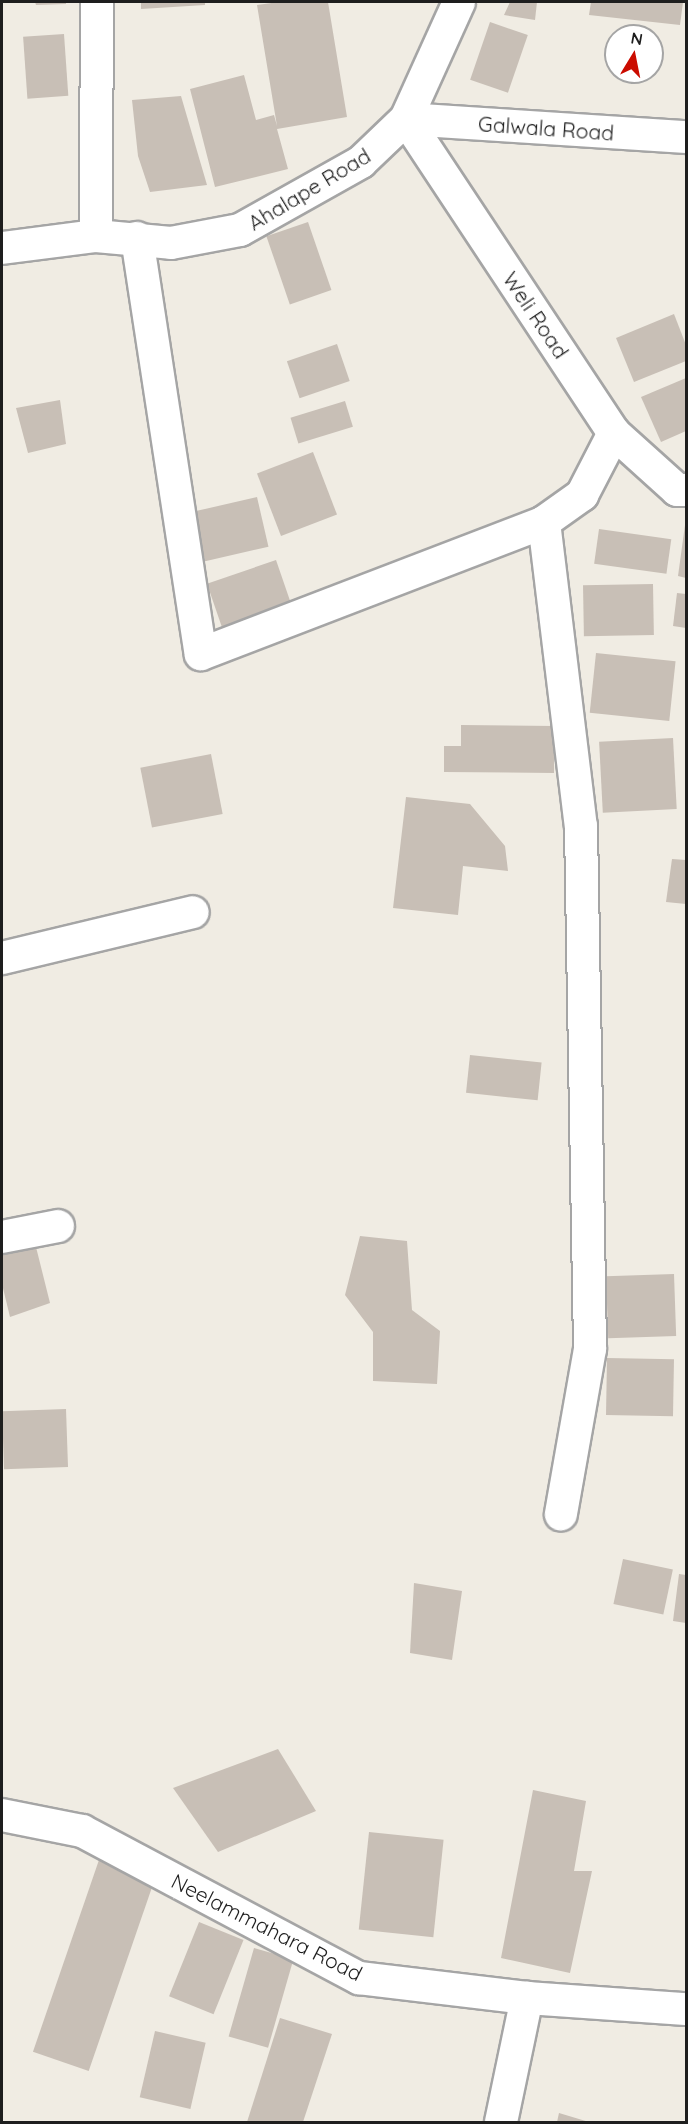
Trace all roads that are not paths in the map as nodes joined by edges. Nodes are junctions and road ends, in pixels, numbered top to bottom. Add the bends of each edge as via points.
1 (97, 2) edge
2 (459, 2) edge
3 (406, 119) junction
4 (687, 137) edge
5 (96, 236) junction
6 (137, 238) junction
7 (2, 248) edge
8 (614, 433) junction
9 (687, 490) edge
10 (544, 522) junction
11 (193, 912) dead end
12 (2, 958) edge
13 (58, 1226) dead end
14 (2, 1237) edge
15 (561, 1514) dead end
16 (2, 1815) edge
17 (527, 1998) junction
18 (687, 2008) edge
19 (501, 2122) edge

1 - 5 street
2 - 3 street, Ahalape Road
3 - 4 street, Galwala Road
3 - 6 street, Ahalape Road via 362,162 240,230 171,243
3 - 8 street, Weli Road
5 - 6 street, Ahalape Road
5 - 7 street, Ahalape Road
6 - 10 street via 201,654
8 - 9 street, Weli Road via 677,490
8 - 10 street via 582,495
10 - 15 street via 581,826 590,1325 590,1349
11 - 12 street
13 - 14 street
16 - 17 street, Neelammahara Road via 82,1831 359,1978
17 - 18 street, Neelammahara Road
17 - 19 street

